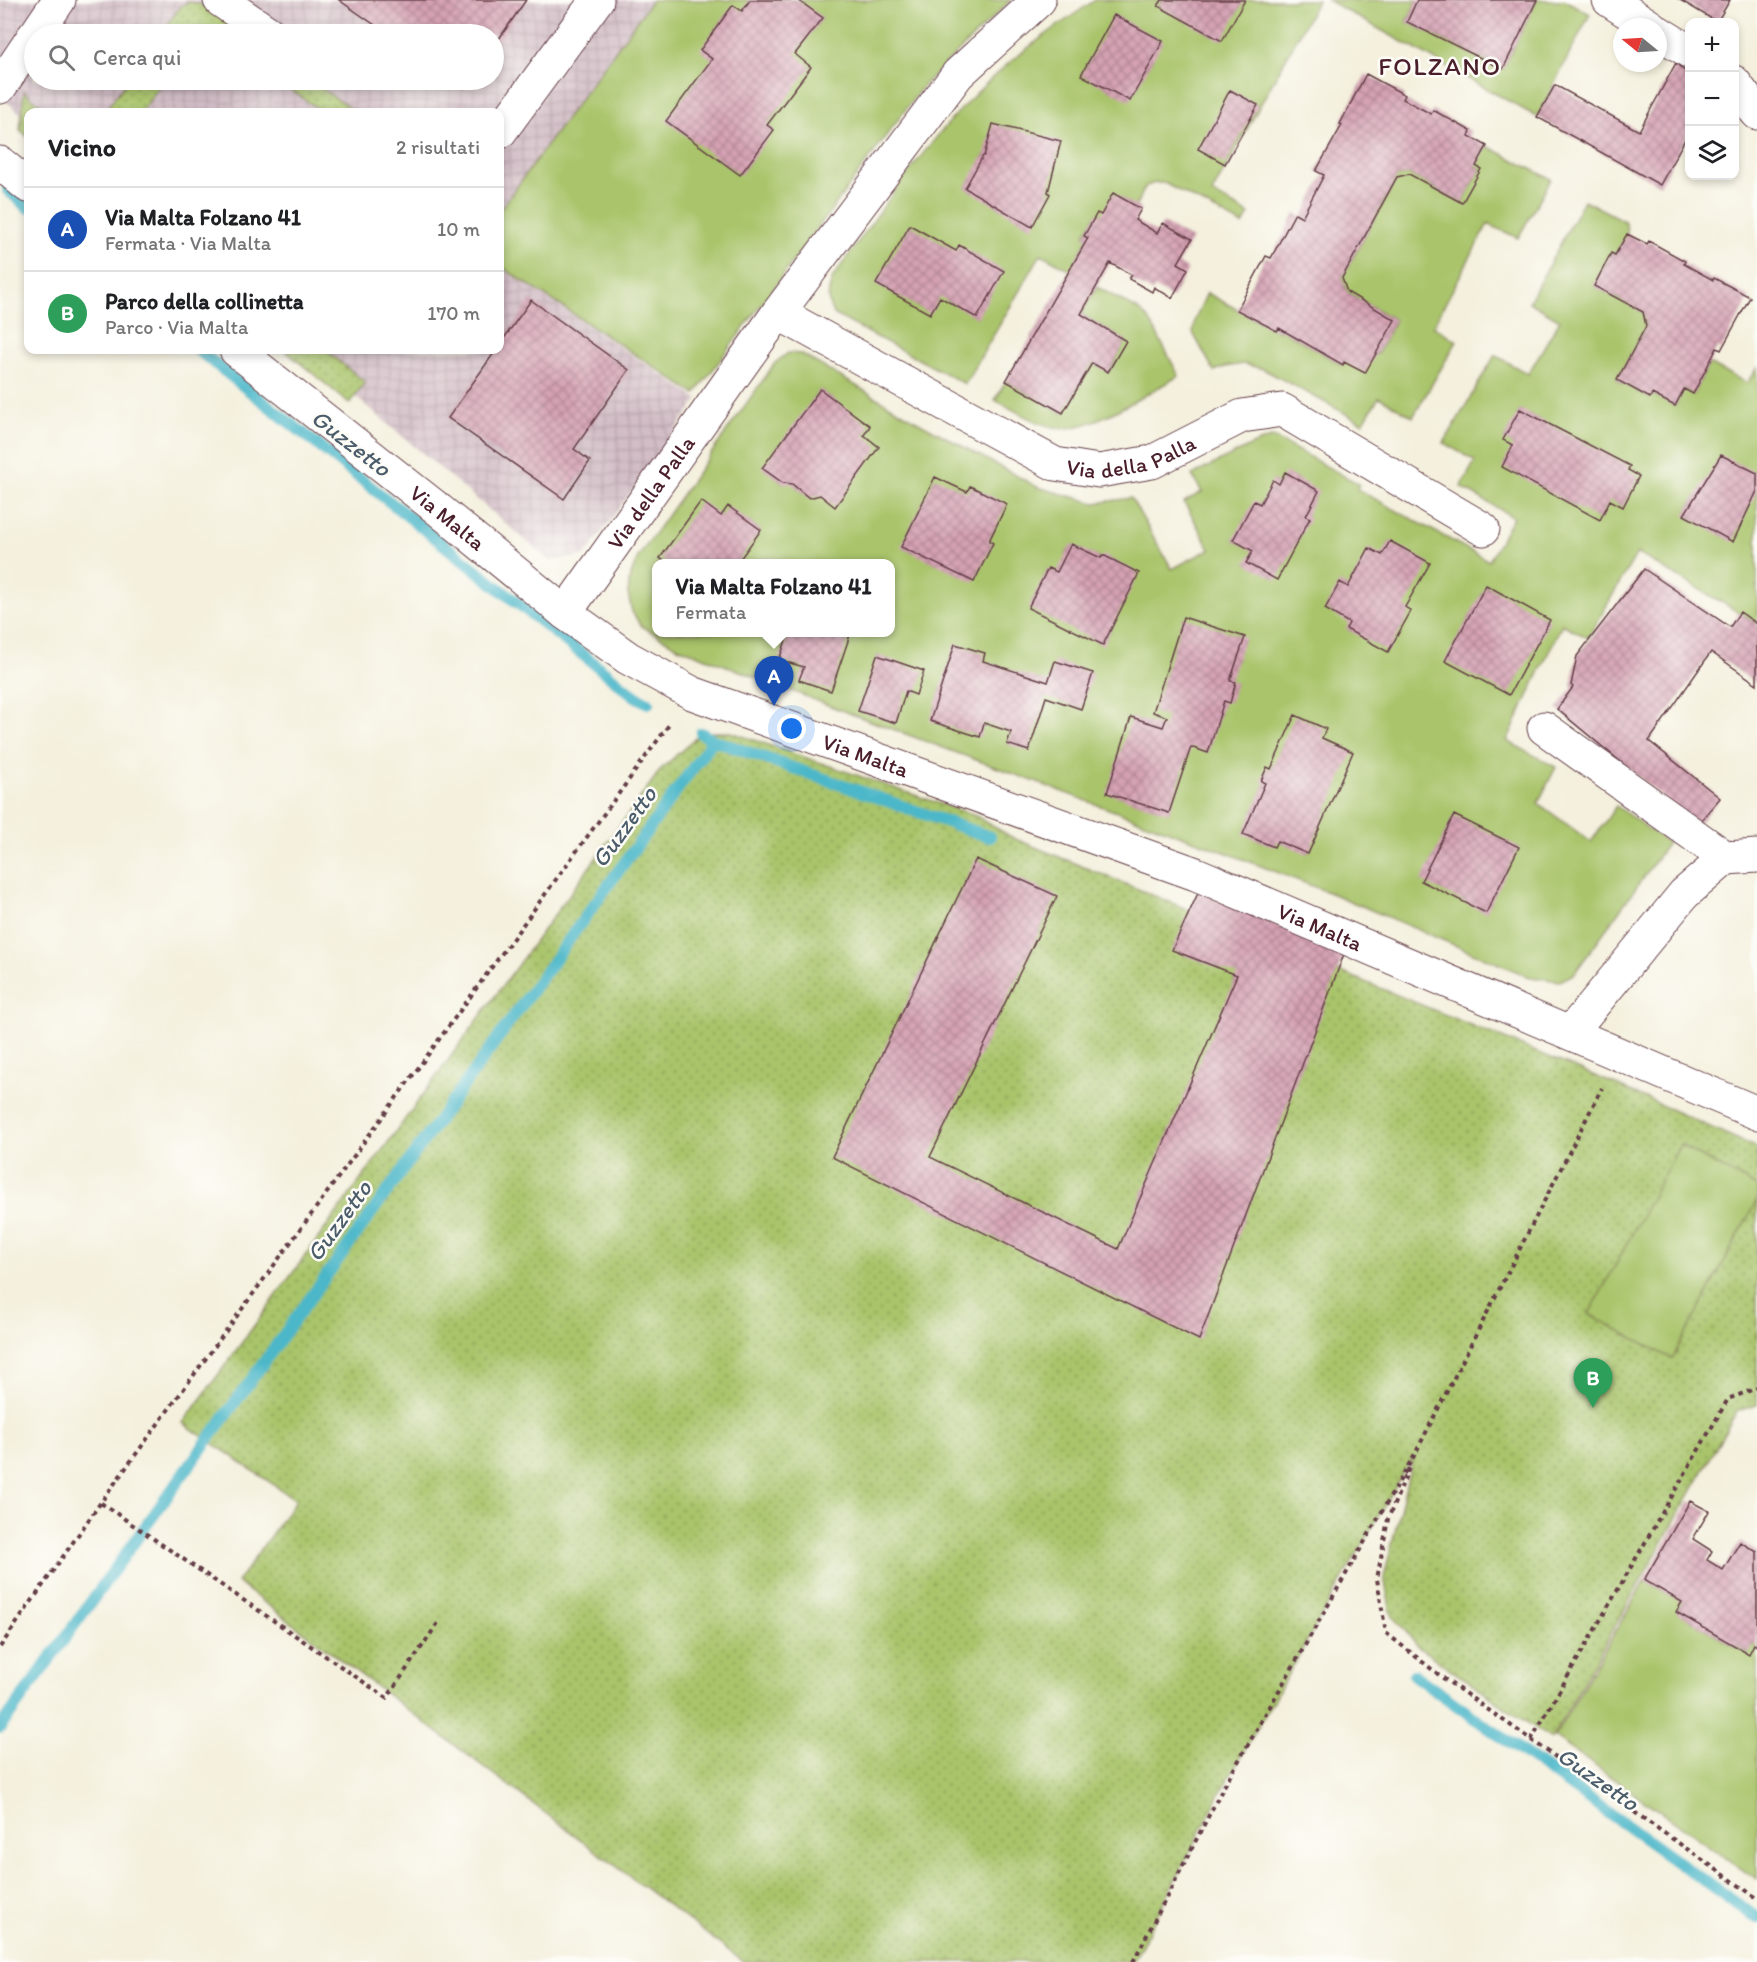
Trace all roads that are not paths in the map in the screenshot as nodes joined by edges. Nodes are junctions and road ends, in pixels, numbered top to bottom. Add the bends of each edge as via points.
1 (59, 0) edge
2 (220, 0) edge
3 (597, 0) edge
4 (1040, 0) edge
5 (1609, 0) edge
6 (1637, 18) edge
7 (43, 24) edge
8 (255, 24) edge
9 (1667, 38) edge
10 (1685, 49) edge
11 (24, 51) edge
12 (0, 87) edge
13 (1739, 89) edge
14 (1757, 113) edge
15 (504, 127) edge
16 (0, 163) edge
17 (24, 183) edge
18 (778, 313) junction
19 (241, 354) edge
20 (1483, 529) dead end
21 (565, 613) junction
22 (1544, 728) dead end
23 (1742, 857) edge
24 (1570, 1033) junction
25 (1757, 1113) edge

1 - 7 street
2 - 8 street
3 - 15 street
4 - 18 street, Via della Palla via 958,74
5 - 6 street
9 - 10 street
11 - 12 street
13 - 14 street
16 - 17 street
18 - 20 street, Via della Palla via 1055,464 1099,471 1152,462 1242,416 1282,410
18 - 21 street, Via della Palla
19 - 21 street, Via Malta
21 - 24 street, Via Malta via 628,658 692,693 1196,874
22 - 23 street
23 - 24 street via 1684,894
24 - 25 street, Via Malta

